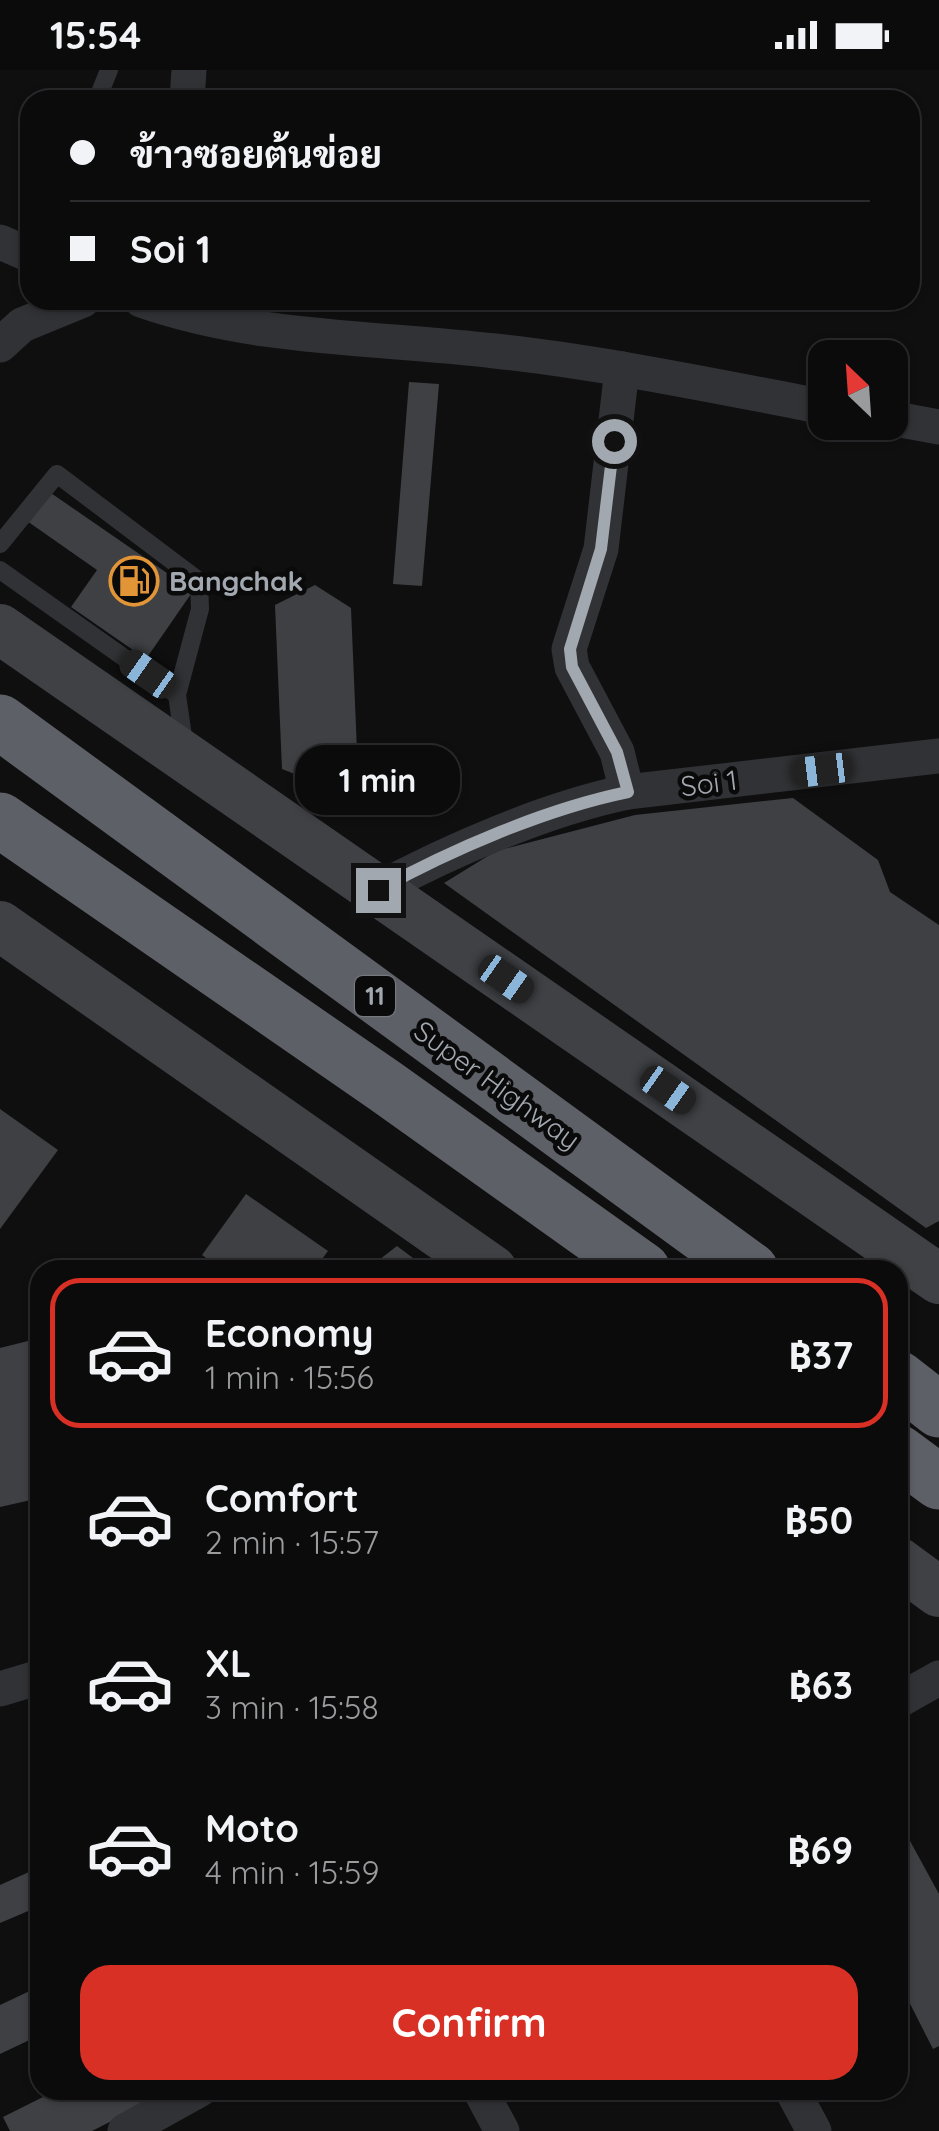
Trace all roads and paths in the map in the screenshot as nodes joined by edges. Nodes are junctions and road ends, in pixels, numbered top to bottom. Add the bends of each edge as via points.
1 (59, 310) edge
2 (171, 310) edge
3 (0, 345) edge
4 (622, 370) junction
5 (808, 403) edge
6 (908, 421) edge
7 (939, 427) edge
8 (0, 544) edge
9 (0, 570) edge
10 (0, 630) edge
11 (177, 695) junction
12 (0, 722) edge
13 (939, 756) edge
14 (187, 758) junction
15 (628, 792) junction
16 (0, 820) edge
17 (378, 890) junction
18 (0, 926) edge
19 (478, 1260) edge
20 (628, 1260) edge
21 (737, 1260) edge
22 (939, 1279) edge
23 (908, 1386) edge
24 (939, 1410) edge
25 (908, 1459) edge
26 (939, 1482) edge
27 (908, 1569) edge
28 (939, 1592) edge
29 (939, 1678) edge
30 (30, 1679) edge
31 (0, 1689) edge
32 (908, 1696) edge
33 (485, 2100) edge
34 (797, 2100) edge
35 (179, 2104) edge
36 (125, 2131) edge
37 (502, 2131) edge
38 (814, 2131) edge

1 - 3 street via 22,325
2 - 4 street via 272,331 494,350
4 - 5 street
4 - 15 street via 601,549 570,649
6 - 7 street
8 - 11 lane via 57,474 192,574 199,581 200,610
9 - 11 lane
10 - 14 main road
11 - 14 lane
12 - 21 highway, Super Highway / 11
13 - 15 street, Soi 1
14 - 17 main road
15 - 17 street, Soi 1 via 567,808 422,865
16 - 20 highway
17 - 22 main road
18 - 19 main road
23 - 24 highway
25 - 26 highway
27 - 28 main road
29 - 32 street
30 - 31 street
33 - 37 street
34 - 38 street
35 - 36 street

